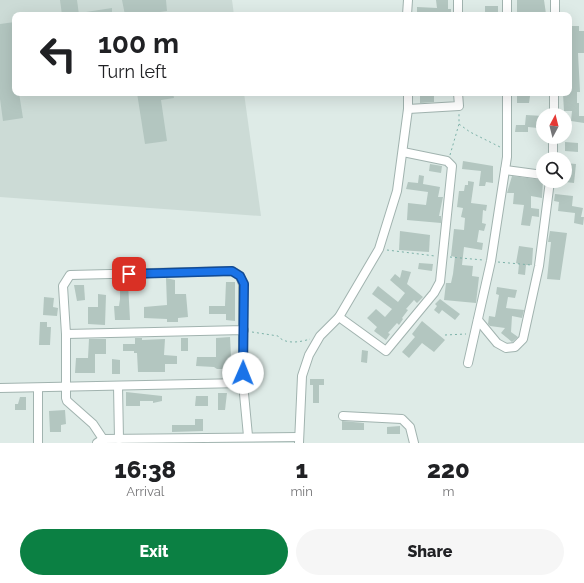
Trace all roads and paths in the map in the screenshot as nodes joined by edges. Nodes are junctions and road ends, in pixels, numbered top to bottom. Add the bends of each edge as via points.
1 (408, 0) edge
2 (458, 0) edge
3 (507, 0) edge
4 (555, 0) edge
5 (408, 12) edge
6 (458, 12) edge
7 (507, 12) edge
8 (554, 12) edge
9 (408, 96) edge
10 (458, 96) edge
11 (507, 96) edge
12 (554, 96) edge
13 (458, 106) junction
14 (554, 108) edge
15 (408, 109) junction
16 (459, 124) junction
17 (506, 150) junction
18 (403, 152) junction
19 (447, 161) junction
20 (504, 170) junction
21 (536, 174) edge
22 (549, 188) edge
23 (379, 249) junction
24 (442, 257) junction
25 (491, 261) junction
26 (539, 266) junction
27 (340, 317) junction
28 (478, 320) junction
29 (244, 330) junction
30 (469, 333) dead end
31 (66, 334) junction
32 (445, 335) dead end
33 (320, 336) junction
34 (468, 363) dead end
35 (243, 383) junction
36 (118, 386) junction
37 (64, 387) junction
38 (0, 388) edge
39 (38, 388) junction
40 (343, 416) dead end
41 (248, 436) junction
42 (119, 438) junction
43 (174, 440) edge
44 (299, 440) edge
45 (100, 441) edge
46 (38, 443) edge
47 (414, 443) edge

1 - 5 street
2 - 6 street
3 - 7 street
4 - 8 street
9 - 15 street
10 - 13 street
11 - 17 street
12 - 14 street
13 - 15 street
13 - 16 path
15 - 18 street
16 - 17 path
16 - 19 path
17 - 20 street
18 - 19 street
18 - 23 street via 397,191
19 - 24 street via 453,171
20 - 21 street
20 - 25 street
22 - 26 street
23 - 24 path
23 - 27 street
24 - 25 path
24 - 27 street via 440,282 434,293 386,351
25 - 26 path
25 - 28 street
26 - 28 street via 523,339 515,347 506,348 497,343
27 - 33 street
28 - 34 street
29 - 31 street
29 - 31 street via 244,284 240,276 232,271 70,275 63,286
29 - 33 path via 278,336 290,342
29 - 35 street
30 - 32 path
31 - 37 street
33 - 44 street via 309,355 302,376
35 - 36 street
35 - 41 street
36 - 37 street
36 - 42 street
37 - 39 street
37 - 45 street via 67,402 93,424
38 - 39 street
39 - 46 street
40 - 47 street via 402,419 410,427
41 - 43 street
41 - 44 street
42 - 43 street
42 - 45 street

